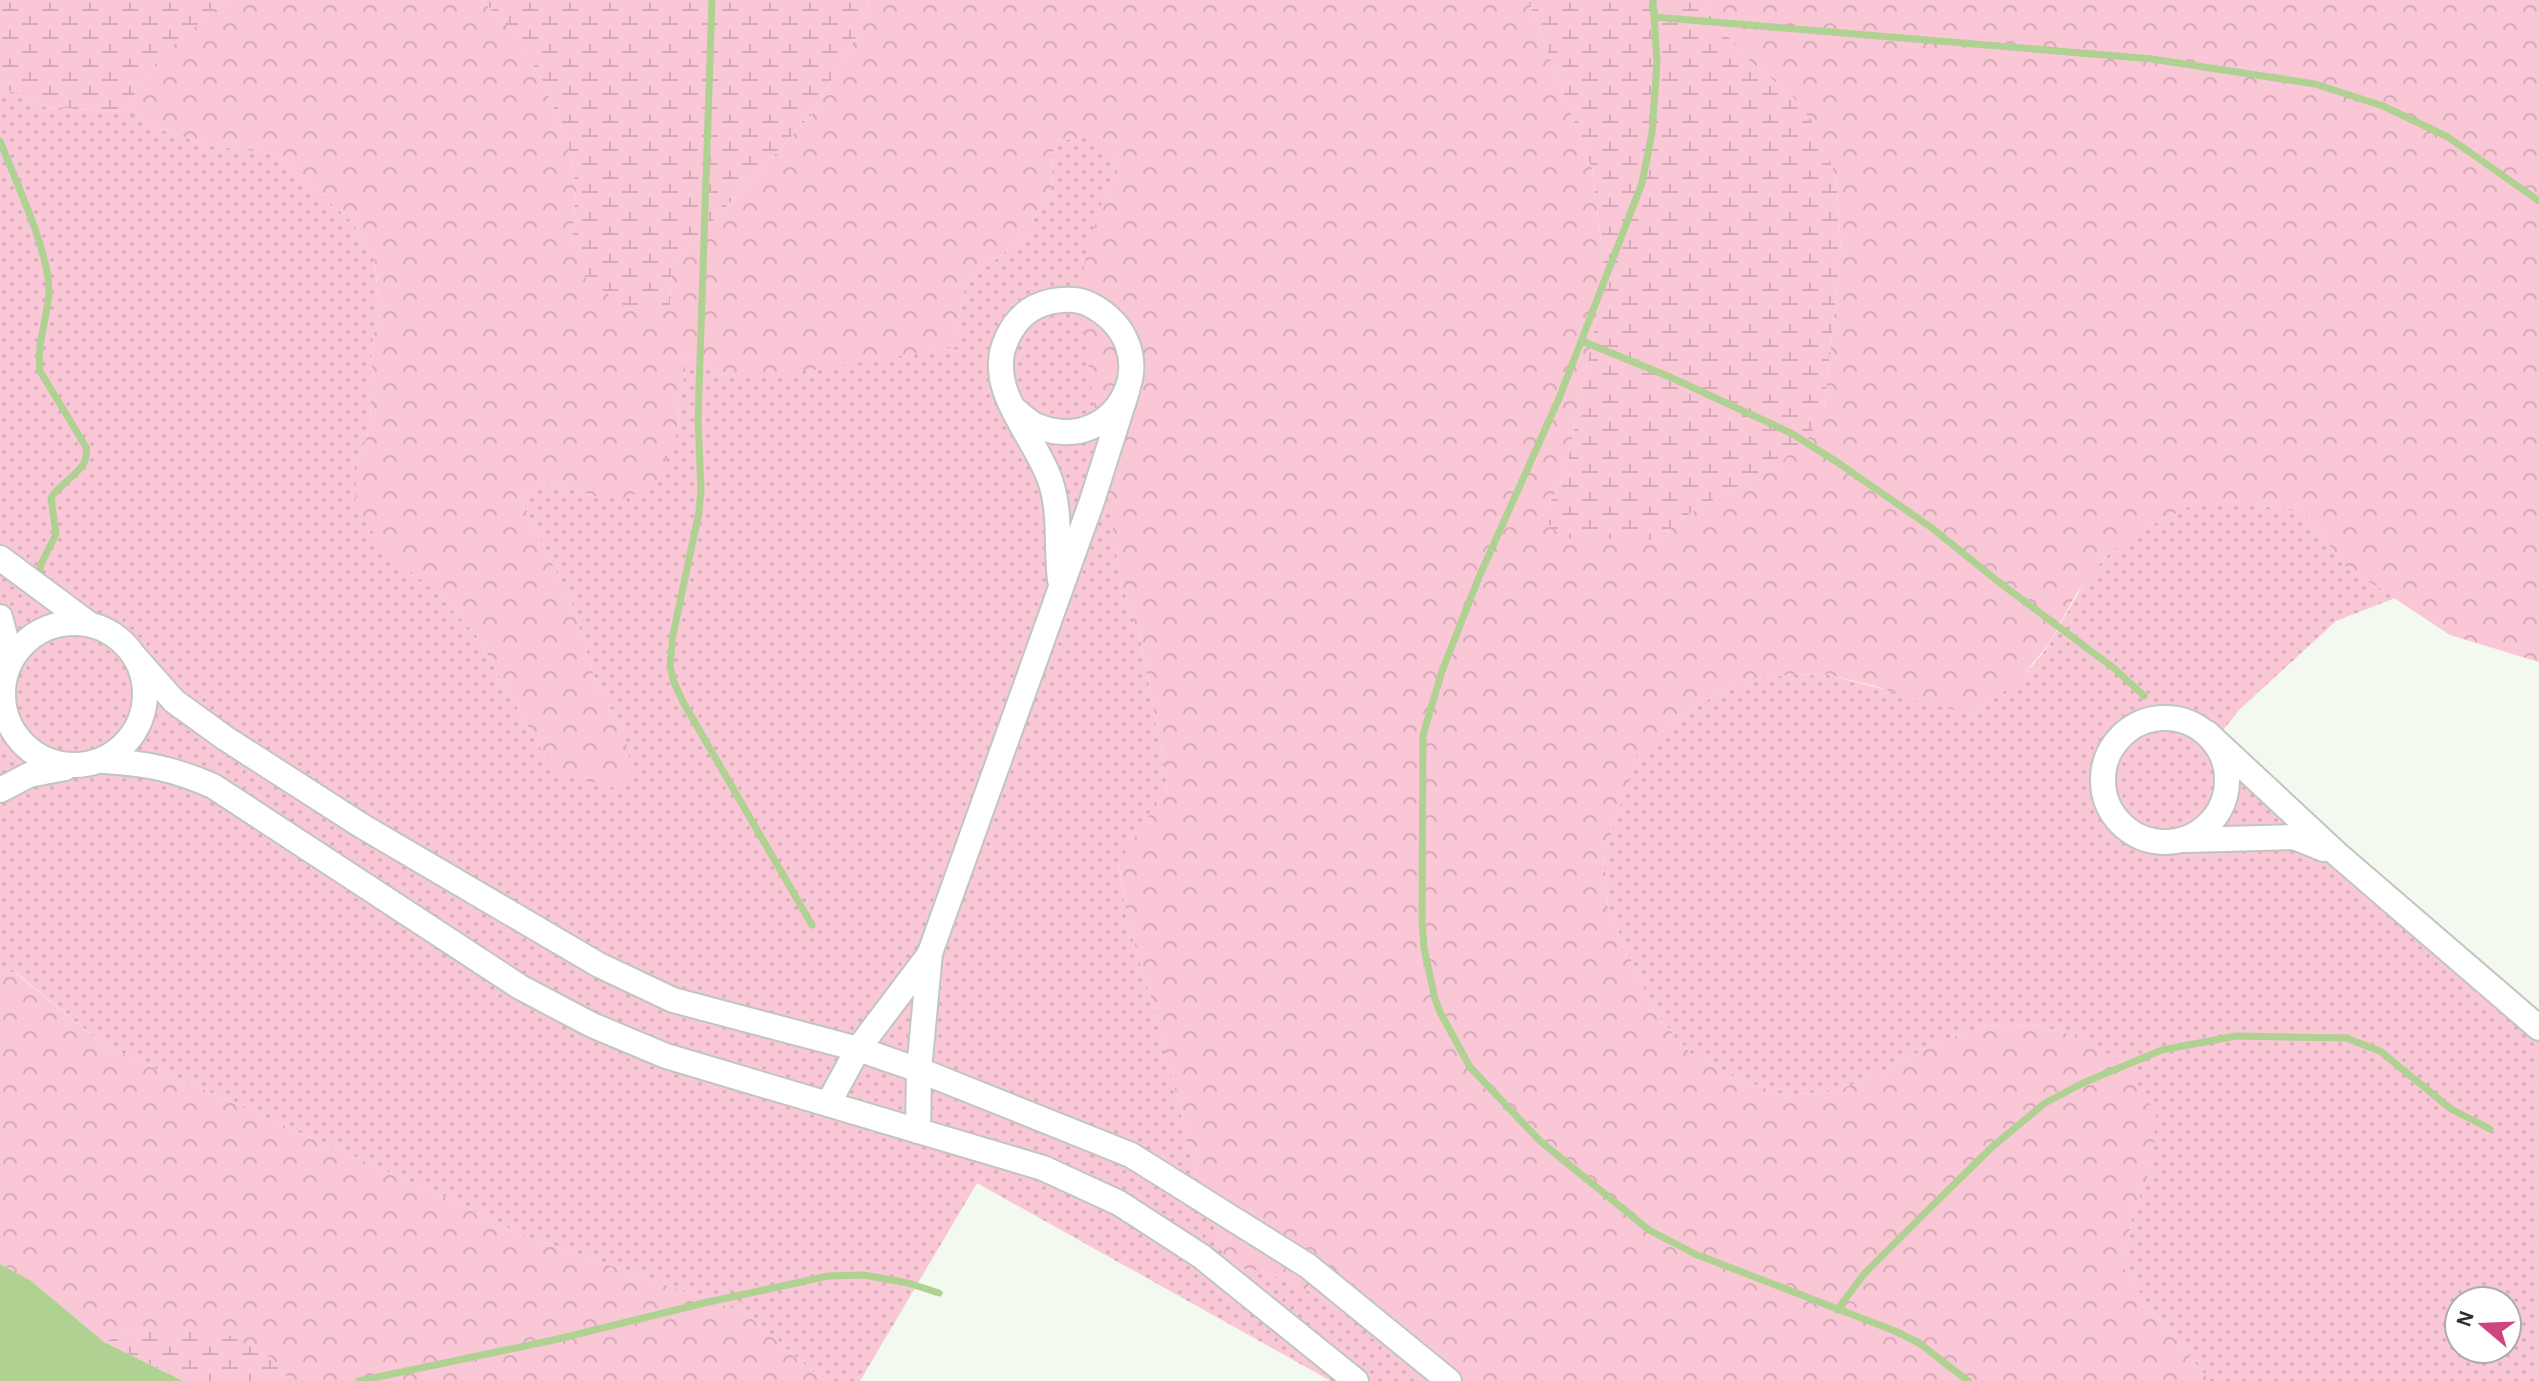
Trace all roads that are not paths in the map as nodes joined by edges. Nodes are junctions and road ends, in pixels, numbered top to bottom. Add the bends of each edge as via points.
1 (1127, 391) junction
2 (1013, 408) junction
3 (0, 558) edge
4 (1061, 586) junction
5 (0, 617) edge
6 (89, 624) junction
7 (11, 658) junction
8 (136, 658) junction
9 (1, 695) edge
10 (2207, 733) junction
11 (103, 761) junction
12 (74, 767) junction
13 (0, 790) edge
14 (2185, 840) junction
15 (2337, 854) junction
16 (930, 953) junction
17 (2539, 1028) edge
18 (858, 1049) junction
19 (919, 1070) junction
20 (828, 1104) junction
21 (918, 1131) junction
22 (1356, 1381) edge
23 (1449, 1381) edge

1 - 2 street via 1112,414 1089,429 1061,433 1035,425
1 - 2 street via 1132,363 1125,336 1108,314 1083,302 1056,300 1030,310 1010,329 1000,355 1001,383
1 - 4 street
2 - 4 street via 1051,483
3 - 6 street
4 - 16 street
5 - 7 street
6 - 7 street via 59,624 32,636
6 - 8 street via 116,636
7 - 9 street
8 - 11 street via 146,687 142,717 127,743
8 - 18 street via 174,701 225,738 362,826 599,965 673,1000
9 - 12 street via 5,717 20,743 44,760
10 - 14 street via 2223,754 2226,792 2208,827
10 - 14 street via 2185,720 2158,717 2133,725 2114,743 2103,767 2104,794 2124,827 2159,843
10 - 15 street
11 - 12 street
11 - 20 street via 142,762 213,786 520,987 592,1025 666,1056
12 - 13 street via 29,775
14 - 15 street via 2294,837
15 - 17 street
16 - 18 street
16 - 19 street
18 - 19 street
18 - 20 street
19 - 21 street
19 - 23 street via 1131,1155 1308,1266
20 - 21 street
21 - 22 street via 1043,1168 1119,1203 1201,1256

